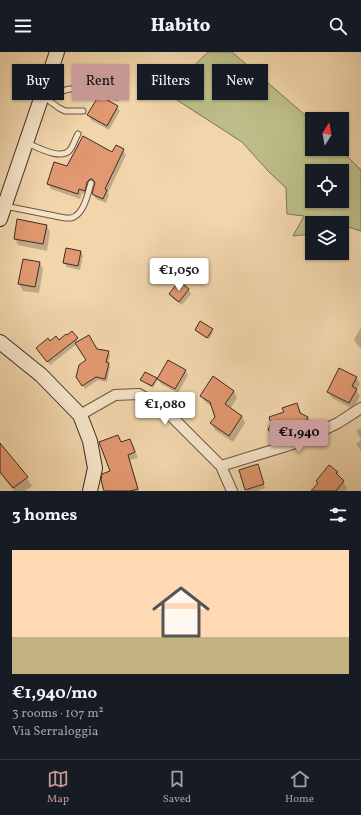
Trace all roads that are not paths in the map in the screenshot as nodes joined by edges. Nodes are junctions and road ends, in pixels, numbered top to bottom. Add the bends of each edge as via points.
1 (57, 52) edge
2 (54, 64) edge
3 (43, 100) edge
4 (48, 100) edge
5 (83, 111) dead end
6 (78, 134) dead end
7 (26, 143) junction
8 (91, 183) dead end
9 (2, 212) edge
10 (0, 342) edge
11 (361, 408) edge
12 (80, 415) junction
13 (221, 466) junction
14 (90, 491) edge
15 (232, 491) edge

1 - 2 main road
3 - 7 main road
4 - 5 lane via 58,108
6 - 7 lane via 69,151 61,154 54,154
7 - 9 main road
8 - 9 lane via 83,207 72,218
10 - 12 main road via 41,375
11 - 13 street via 338,423 296,443
12 - 13 street via 115,395 139,394 163,408
12 - 14 main road via 90,440 95,468
13 - 15 street

